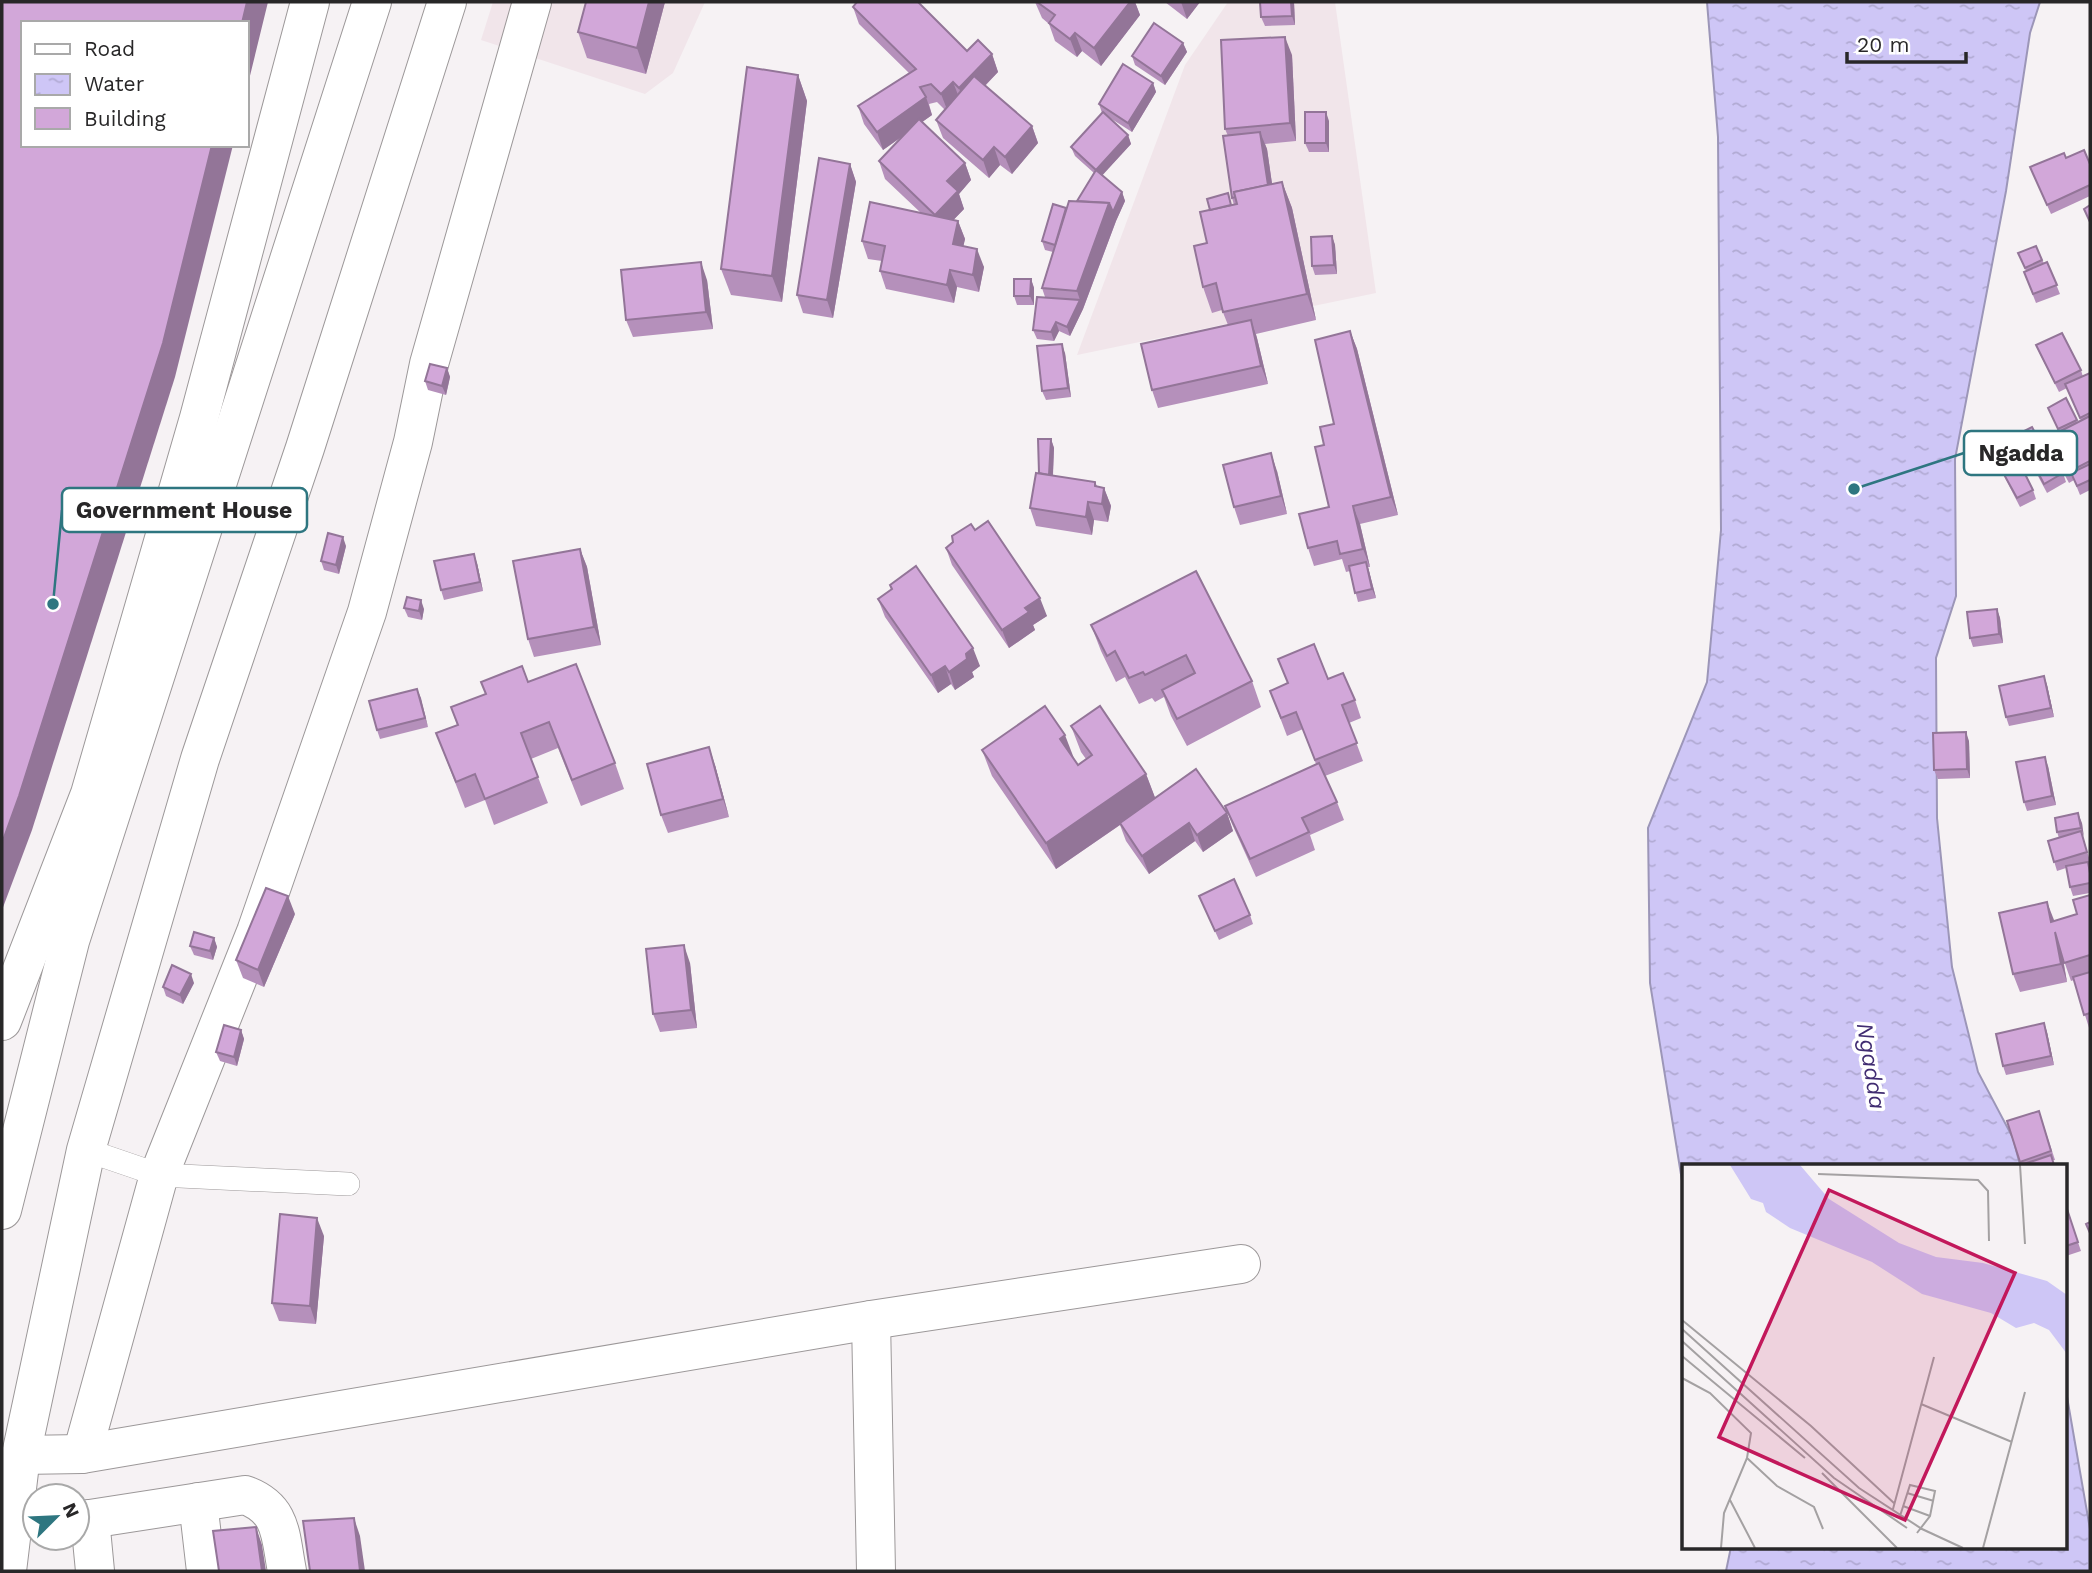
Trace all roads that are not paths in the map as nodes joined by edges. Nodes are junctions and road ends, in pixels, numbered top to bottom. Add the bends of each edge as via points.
1 (310, 2) edge
2 (372, 2) edge
3 (447, 2) edge
4 (531, 2) edge
5 (2, 1021) edge
6 (86, 1150) junction
7 (159, 1175) junction
8 (348, 1184) dead end
9 (2, 1210) edge
10 (1241, 1264) dead end
11 (871, 1320) junction
12 (82, 1454) junction
13 (21, 1455) junction
14 (22, 1482) edge
15 (198, 1502) junction
16 (91, 1519) edge
17 (21, 1536) edge
18 (91, 1552) edge
19 (7, 1571) edge
20 (95, 1571) edge
21 (206, 1571) edge
22 (287, 1571) edge
23 (876, 1571) edge

1 - 5 street via 199,418 90,794
2 - 9 street via 70,941
3 - 6 street via 305,448 200,758
4 - 7 street via 429,364 368,612 256,932
6 - 7 lane
6 - 13 street
7 - 8 lane
7 - 12 street
10 - 11 street
11 - 12 street
11 - 23 street
12 - 13 street
13 - 14 street
15 - 16 street
15 - 21 street
15 - 22 street via 245,1496 265,1502 276,1518
17 - 19 street
18 - 20 street

